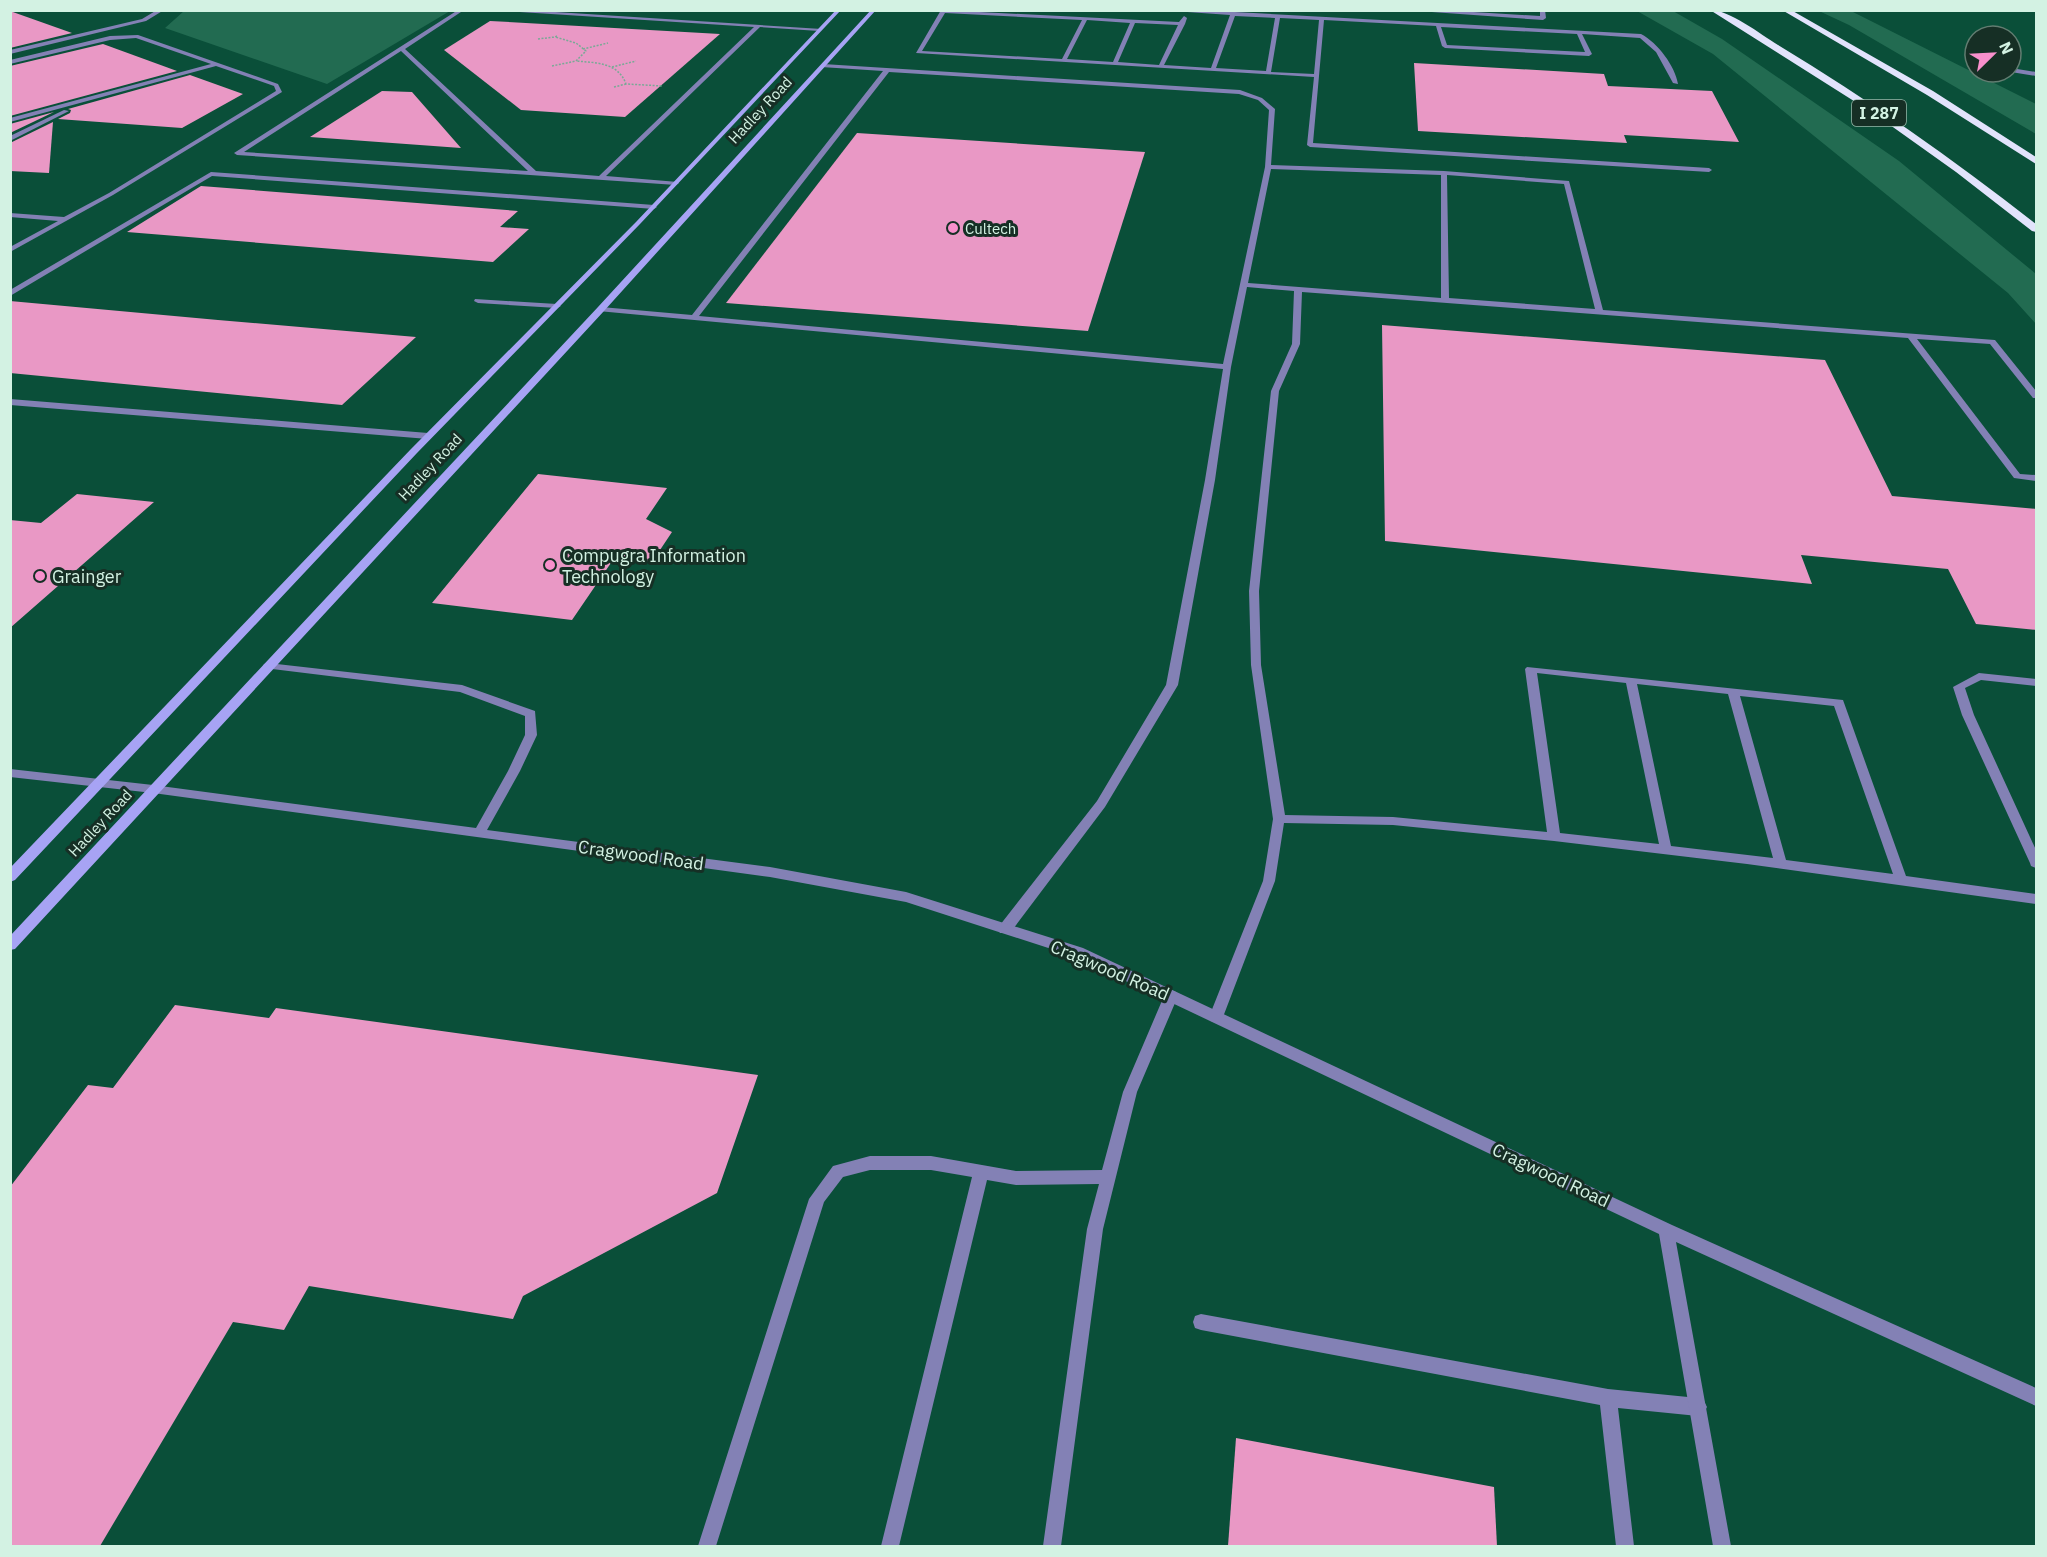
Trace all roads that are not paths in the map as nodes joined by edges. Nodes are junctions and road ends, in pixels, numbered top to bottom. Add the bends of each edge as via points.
1 (162, 10) edge
2 (462, 10) edge
3 (489, 10) edge
4 (839, 10) edge
5 (874, 10) edge
6 (1161, 10) edge
7 (1406, 10) edge
8 (1542, 10) edge
9 (1713, 10) edge
10 (1785, 10) edge
11 (944, 11) edge
12 (1418, 11) edge
13 (1188, 12) edge
14 (1233, 14) junction
15 (1278, 17) junction
16 (1085, 19) junction
17 (1322, 19) junction
18 (1133, 21) junction
19 (1182, 24) junction
20 (758, 26) junction
21 (819, 29) junction
22 (1439, 29) junction
23 (1581, 36) junction
24 (402, 49) junction
25 (10, 52) edge
26 (1064, 60) junction
27 (10, 62) edge
28 (217, 64) junction
29 (1115, 64) junction
30 (823, 66) junction
31 (1161, 66) junction
32 (887, 70) junction
33 (1213, 70) junction
34 (1268, 73) junction
35 (1317, 76) junction
36 (1676, 83) dead end
37 (89, 99) junction
38 (10, 120) edge
39 (10, 139) edge
40 (2037, 161) edge
41 (1268, 167) junction
42 (1709, 171) dead end
43 (534, 173) junction
44 (1444, 173) junction
45 (600, 178) junction
46 (676, 183) junction
47 (654, 207) junction
48 (10, 215) edge
49 (64, 219) junction
50 (2037, 229) edge
51 (10, 250) edge
52 (1244, 285) junction
53 (1298, 289) junction
54 (10, 294) edge
55 (1445, 300) junction
56 (478, 301) dead end
57 (557, 306) junction
58 (601, 309) junction
59 (1599, 311) junction
60 (695, 316) junction
61 (1910, 335) junction
62 (1227, 367) junction
63 (2037, 396) edge
64 (10, 402) edge
65 (428, 436) junction
66 (2037, 478) edge
67 (268, 666) junction
68 (1631, 680) junction
69 (2037, 682) edge
70 (1733, 691) junction
71 (10, 773) edge
72 (101, 783) junction
73 (153, 789) junction
74 (1279, 819) junction
75 (479, 833) junction
76 (1554, 837) junction
77 (1666, 850) junction
78 (2037, 863) edge
79 (1781, 864) junction
80 (10, 877) edge
81 (1901, 880) junction
82 (2037, 898) edge
83 (1005, 929) junction
84 (10, 945) edge
85 (1171, 996) junction
86 (1216, 1017) junction
87 (981, 1172) junction
88 (1108, 1177) junction
89 (1666, 1230) junction
90 (1201, 1322) dead end
91 (2037, 1397) edge
92 (1608, 1398) junction
93 (1698, 1407) junction
94 (707, 1546) edge
95 (890, 1546) edge
96 (1052, 1546) edge
97 (1625, 1546) edge
98 (1722, 1546) edge

1 - 25 street via 144,20
2 - 24 street
3 - 20 street
4 - 21 main road, Hadley Road
5 - 30 main road, Hadley Road
6 - 13 street
7 - 12 street
8 - 12 street via 1544,18
9 - 50 highway, I 287 via 1865,103
10 - 40 highway, I 287 via 1930,93
11 - 16 street
11 - 26 street via 918,52
13 - 14 street
13 - 19 street
14 - 15 street
14 - 33 street
15 - 17 street
15 - 34 street
16 - 18 street
16 - 26 street
17 - 22 street
17 - 35 street
18 - 19 street
18 - 29 street
19 - 31 street
20 - 21 street
20 - 45 street
21 - 46 main road, Hadley Road
22 - 23 street
22 - 23 street via 1445,46 1589,54
23 - 36 street via 1641,36 1661,53
24 - 43 street
24 - 43 street via 237,153
26 - 29 street
27 - 28 street via 124,35
28 - 37 street
28 - 49 street via 276,85 279,92
29 - 31 street
30 - 32 street
30 - 58 main road, Hadley Road
31 - 33 street
32 - 41 street via 1240,92 1260,99 1272,109
32 - 60 street
33 - 34 street
34 - 35 street
35 - 42 street via 1310,145
37 - 38 street
37 - 39 street
41 - 44 street
41 - 52 street
43 - 45 street
44 - 55 street
44 - 59 street via 1567,182
45 - 46 street
46 - 47 main road, Hadley Road
47 - 54 street via 212,174
47 - 57 main road, Hadley Road
48 - 49 street
49 - 51 street
52 - 53 street
52 - 62 street
53 - 55 street
53 - 74 street via 1296,344 1275,391 1254,591 1256,665
55 - 59 street
56 - 57 street
57 - 65 main road, Hadley Road
58 - 60 street
58 - 67 main road, Hadley Road
59 - 61 street
60 - 62 street
61 - 63 street via 1992,342
61 - 66 street via 2018,476
62 - 83 street via 1172,685 1101,804
64 - 65 street
65 - 72 main road, Hadley Road
67 - 73 main road, Hadley Road
67 - 75 street via 462,689 531,714 531,735
68 - 70 street
68 - 76 street via 1531,669
68 - 77 street
69 - 78 street via 1979,676 1959,687 1968,716
70 - 79 street
70 - 81 street via 1839,703
71 - 72 street, Cragwood Road
72 - 73 street, Cragwood Road
72 - 80 main road, Hadley Road
73 - 75 street, Cragwood Road
73 - 84 main road, Hadley Road
74 - 76 street via 1393,821
74 - 86 street via 1269,880
75 - 83 street, Cragwood Road via 770,872 906,897
76 - 77 street
77 - 79 street
79 - 81 street
81 - 82 street
83 - 85 street, Cragwood Road via 1078,952
85 - 86 street, Cragwood Road
85 - 88 street via 1130,1092
86 - 89 street, Cragwood Road
87 - 88 street via 1016,1178
87 - 94 street via 931,1163 870,1163 838,1171 817,1199
87 - 95 street
88 - 96 street via 1095,1229
89 - 91 street, Cragwood Road
89 - 93 street
90 - 92 street
92 - 93 street
92 - 97 street
93 - 98 street

